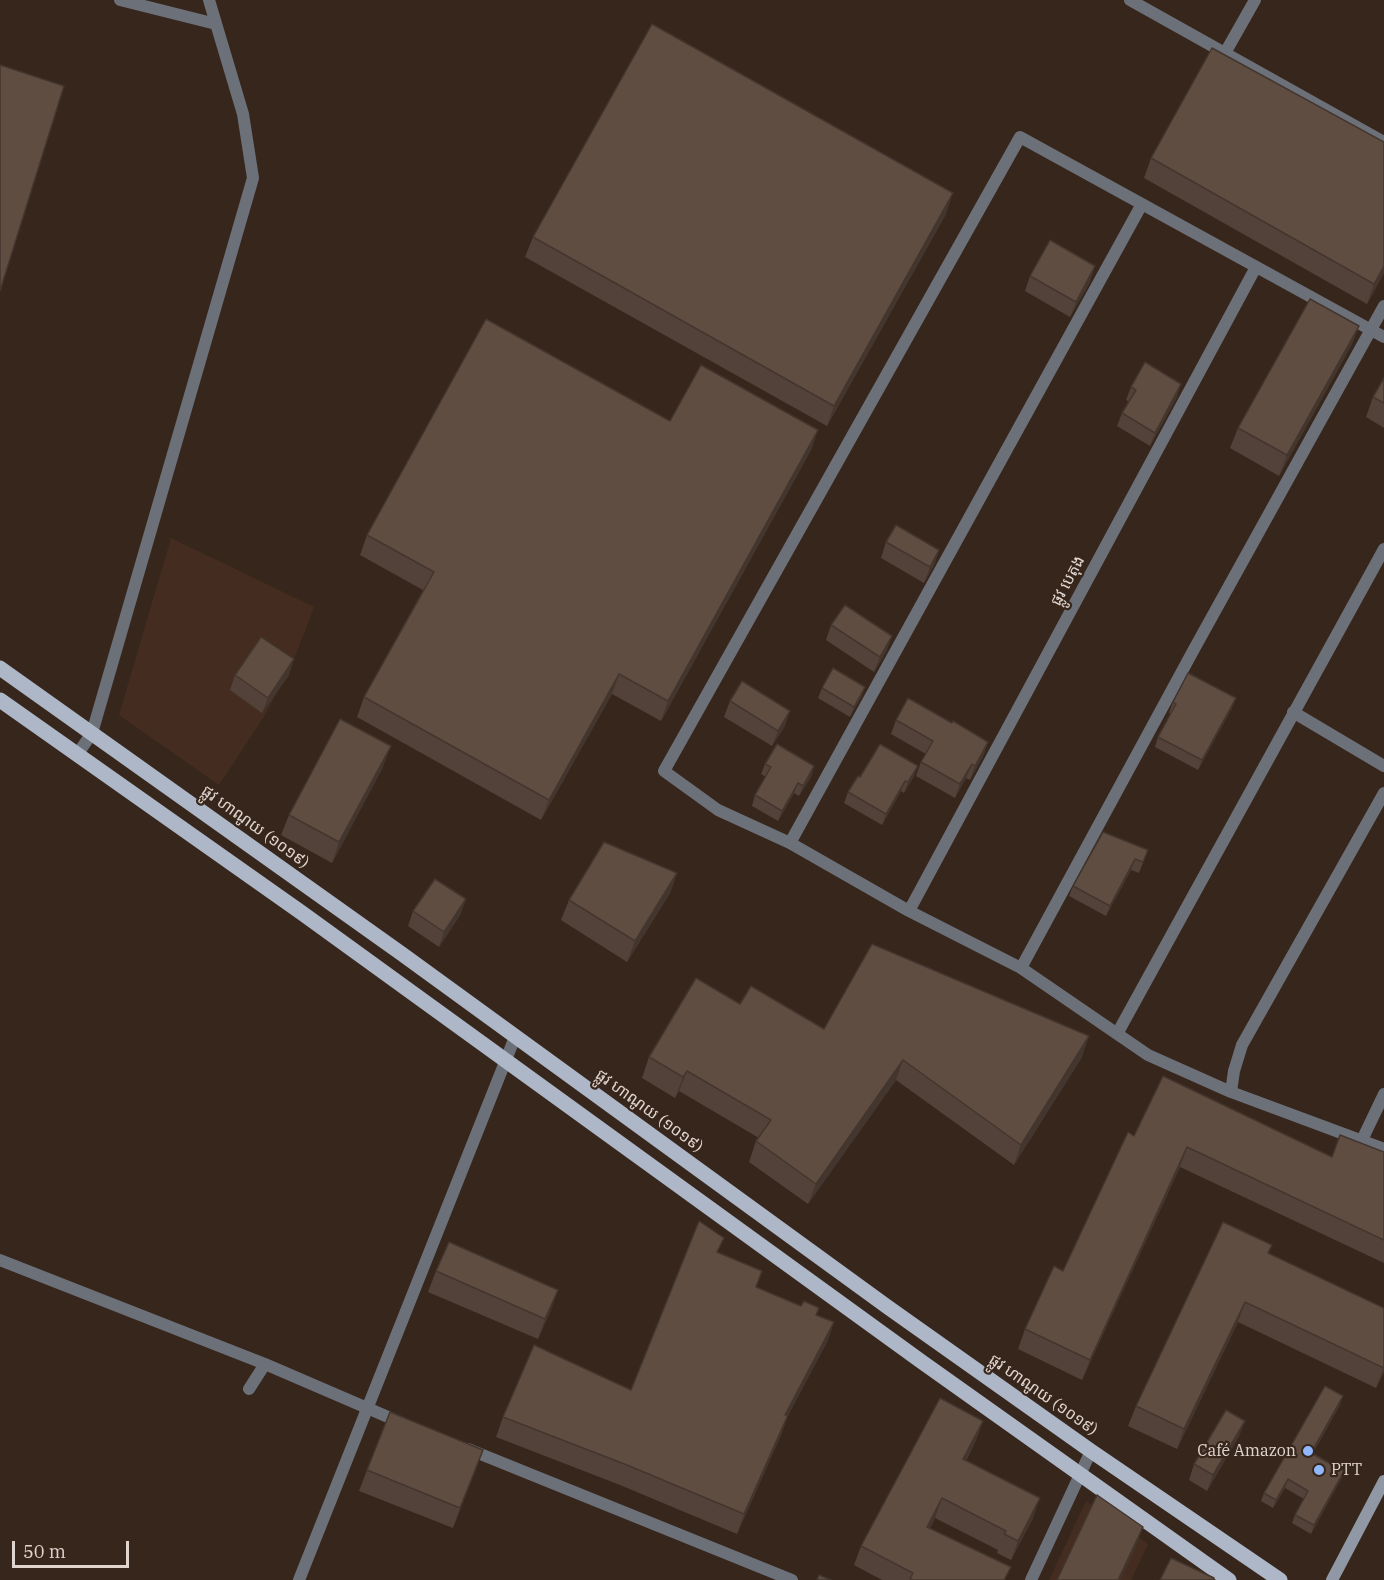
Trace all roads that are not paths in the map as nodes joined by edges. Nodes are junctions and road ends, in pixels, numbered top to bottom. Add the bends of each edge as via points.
1 (120, 0) edge
2 (209, 0) edge
3 (1130, 0) edge
4 (1255, 0) edge
5 (216, 24) junction
6 (1226, 53) junction
7 (1384, 142) edge
8 (1142, 204) junction
9 (1256, 267) junction
10 (1384, 306) edge
11 (1371, 330) junction
12 (1384, 337) edge
13 (1384, 549) edge
14 (0, 668) edge
15 (0, 700) edge
16 (1293, 712) junction
17 (92, 733) junction
18 (77, 755) junction
19 (1384, 766) edge
20 (1384, 793) edge
21 (790, 843) junction
22 (909, 910) junction
23 (1021, 968) junction
24 (1117, 1034) junction
25 (515, 1037) junction
26 (506, 1060) junction
27 (1231, 1092) junction
28 (1384, 1094) edge
29 (1362, 1140) junction
30 (1384, 1149) edge
31 (0, 1260) edge
32 (265, 1364) junction
33 (249, 1389) dead end
34 (367, 1409) junction
35 (409, 1426) edge
36 (451, 1443) edge
37 (1091, 1450) junction
38 (1081, 1475) junction
39 (1384, 1481) edge
40 (300, 1580) edge
41 (792, 1580) edge
42 (1031, 1580) edge
43 (1229, 1580) edge
44 (1280, 1580) edge
45 (1332, 1580) edge

1 - 5 street
2 - 5 street
3 - 6 street
4 - 6 street
5 - 17 street via 243,114 253,178
6 - 7 street
8 - 9 street
8 - 21 street
8 - 21 street via 1020,137 664,771 718,810
9 - 11 street
9 - 22 street, ផ្លូវ បេតុង
10 - 11 street
11 - 12 street
11 - 23 street
13 - 16 street
14 - 17 main road, ផ្លូវ ហាណូយ (១០១៩)
15 - 18 main road
16 - 19 street
16 - 24 street
17 - 18 street
17 - 25 main road, ផ្លូវ ហាណូយ (១០១៩)
18 - 26 main road
20 - 27 street via 1242,1046
21 - 22 street
22 - 23 street
23 - 24 street
24 - 27 street via 1148,1055
25 - 26 street
25 - 37 main road, ផ្លូវ ហាណូយ (១០១៩)
26 - 34 street
26 - 38 main road
27 - 29 street
28 - 29 street
29 - 30 street
31 - 32 street
32 - 33 street
32 - 34 street
34 - 35 street
34 - 40 street
36 - 41 street
37 - 38 street
37 - 44 main road, ផ្លូវ ហាណូយ (១០១៩)
38 - 42 street
38 - 43 main road
39 - 45 main road

